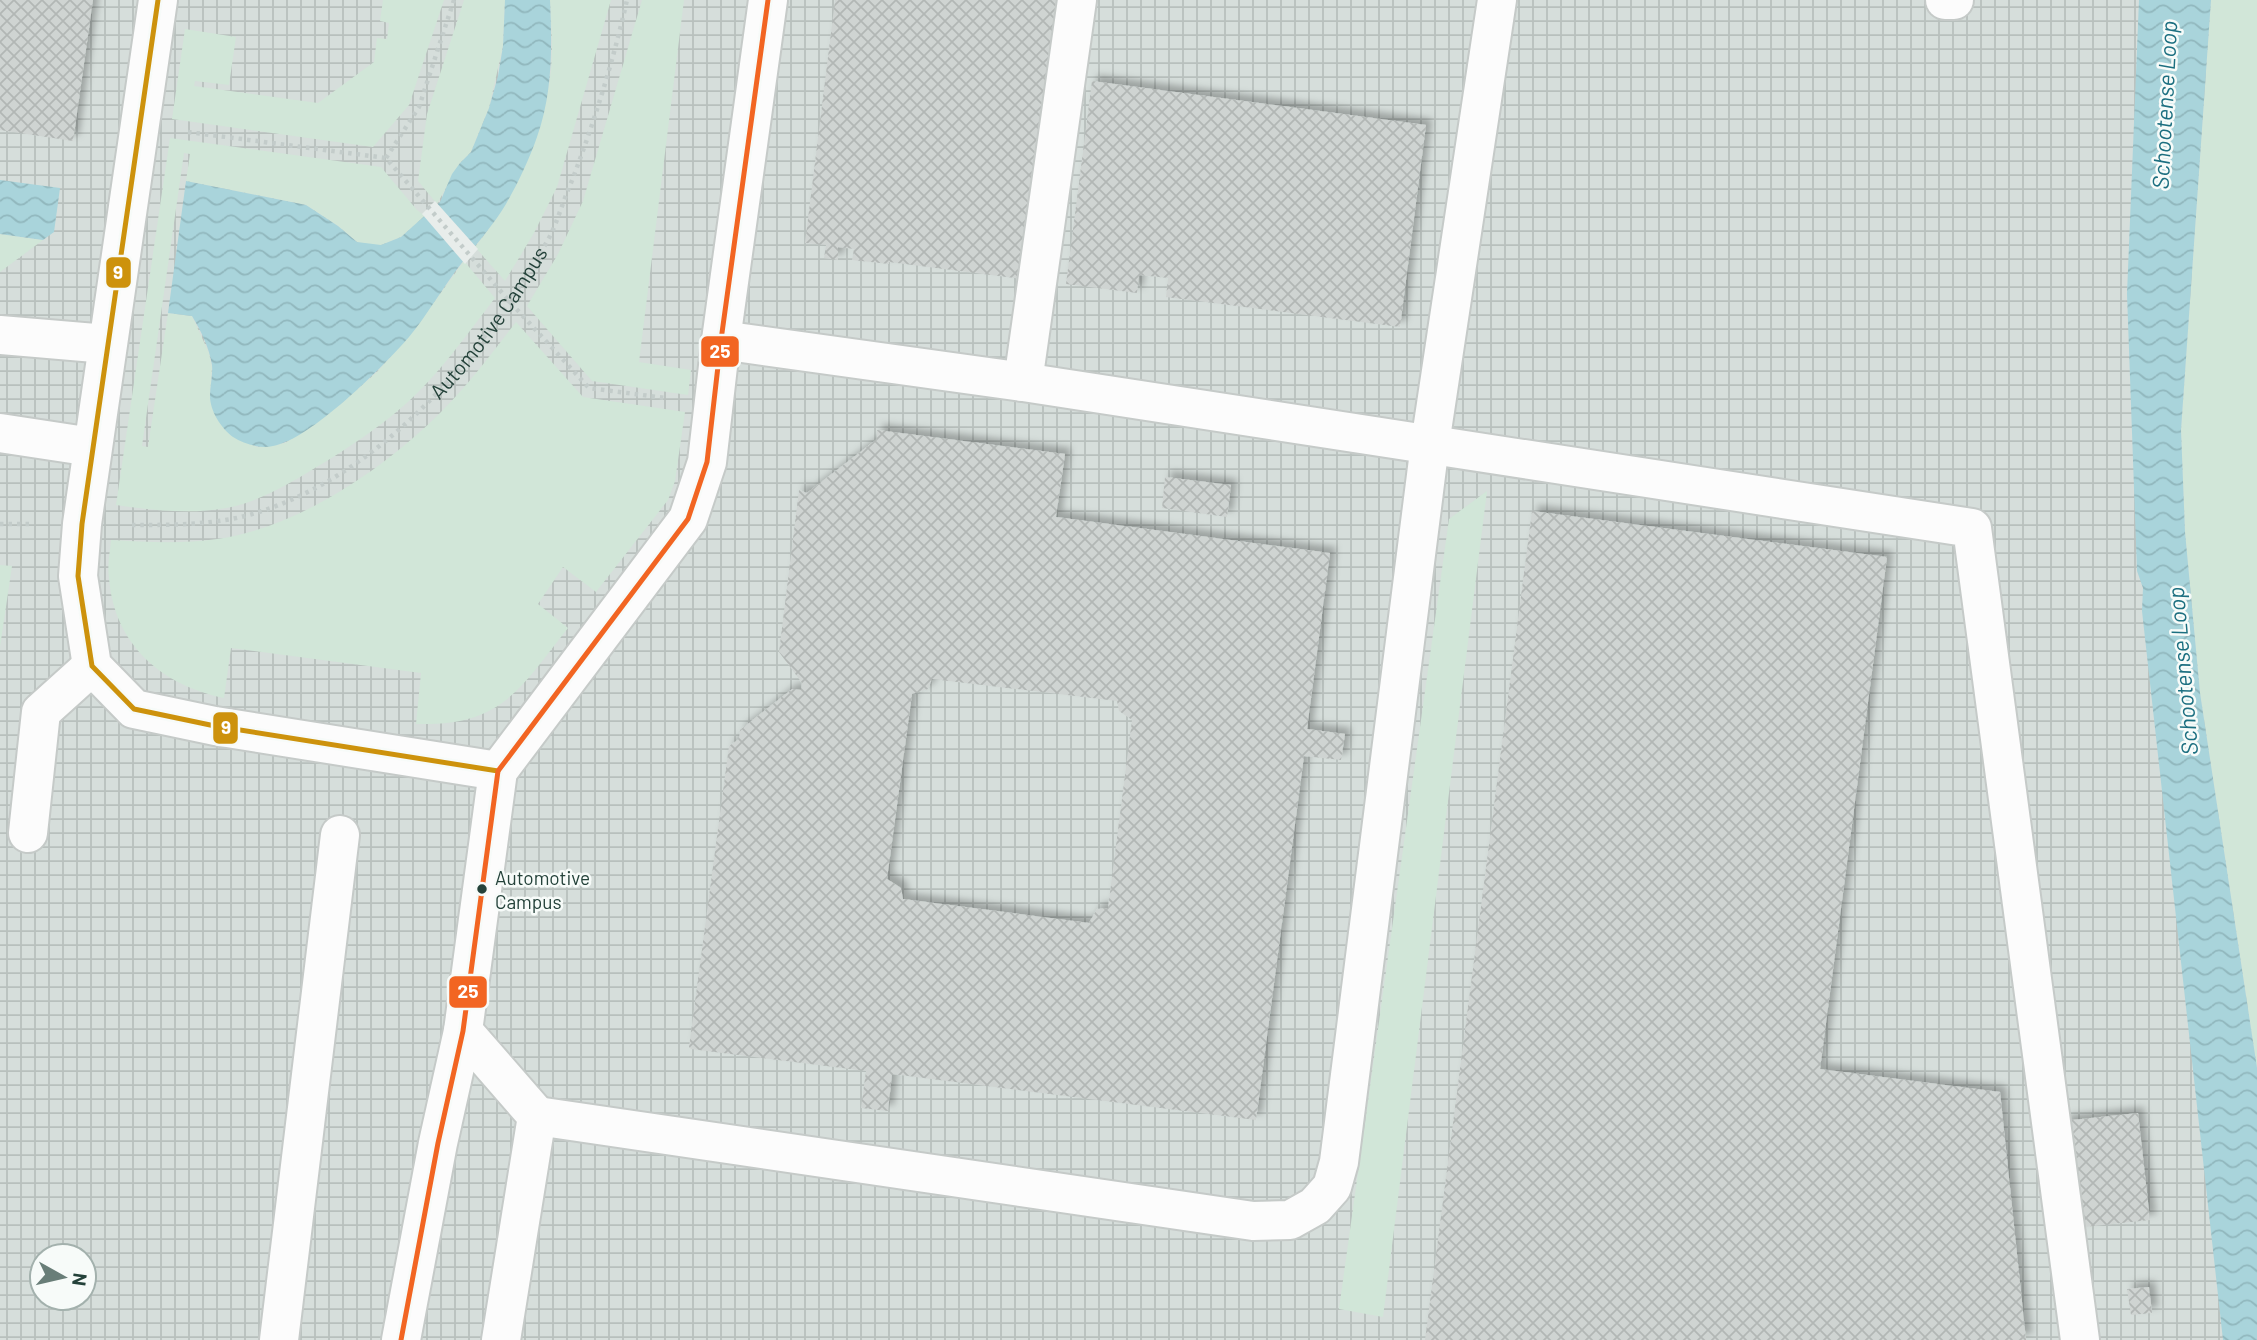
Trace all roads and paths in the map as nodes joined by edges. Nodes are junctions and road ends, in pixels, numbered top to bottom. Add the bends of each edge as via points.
1 (159, 0) edge
2 (454, 0) edge
3 (627, 0) edge
4 (768, 0) edge
5 (1077, 0) edge
6 (1497, 0) edge
7 (1945, 0) edge
8 (1954, 0) edge
9 (139, 125) junction
10 (386, 158) junction
11 (510, 302) junction
12 (0, 335) edge
13 (721, 340) junction
14 (107, 344) junction
15 (1023, 382) junction
16 (713, 405) junction
17 (0, 433) edge
18 (1430, 444) junction
19 (92, 447) junction
20 (82, 524) junction
21 (92, 666) junction
22 (498, 772) junction
23 (28, 833) dead end
24 (340, 835) dead end
25 (463, 1031) junction
26 (537, 1116) junction
27 (279, 1340) edge
28 (401, 1340) edge
29 (501, 1340) edge
30 (2080, 1340) edge

1 - 9 street
2 - 10 path via 419,107
3 - 11 path, Automotive Campus via 592,129 551,233
4 - 13 street
5 - 15 street
6 - 18 street
7 - 8 street
9 - 10 path
9 - 14 street
10 - 11 path
11 - 16 path via 589,388
11 - 20 path, Automotive Campus via 424,408 365,456 309,492 257,513 213,522
12 - 14 street
13 - 15 street
13 - 16 street
14 - 19 street
15 - 18 street
16 - 22 street via 707,462 688,519
17 - 19 street
18 - 26 street via 1339,1162 1332,1187 1315,1206 1290,1220 1253,1221
18 - 30 street via 1972,528
19 - 20 street
20 - 21 street via 78,576
21 - 22 street via 134,709
21 - 23 street via 41,712
22 - 25 street
24 - 27 street
25 - 26 street
25 - 28 street
26 - 29 street

